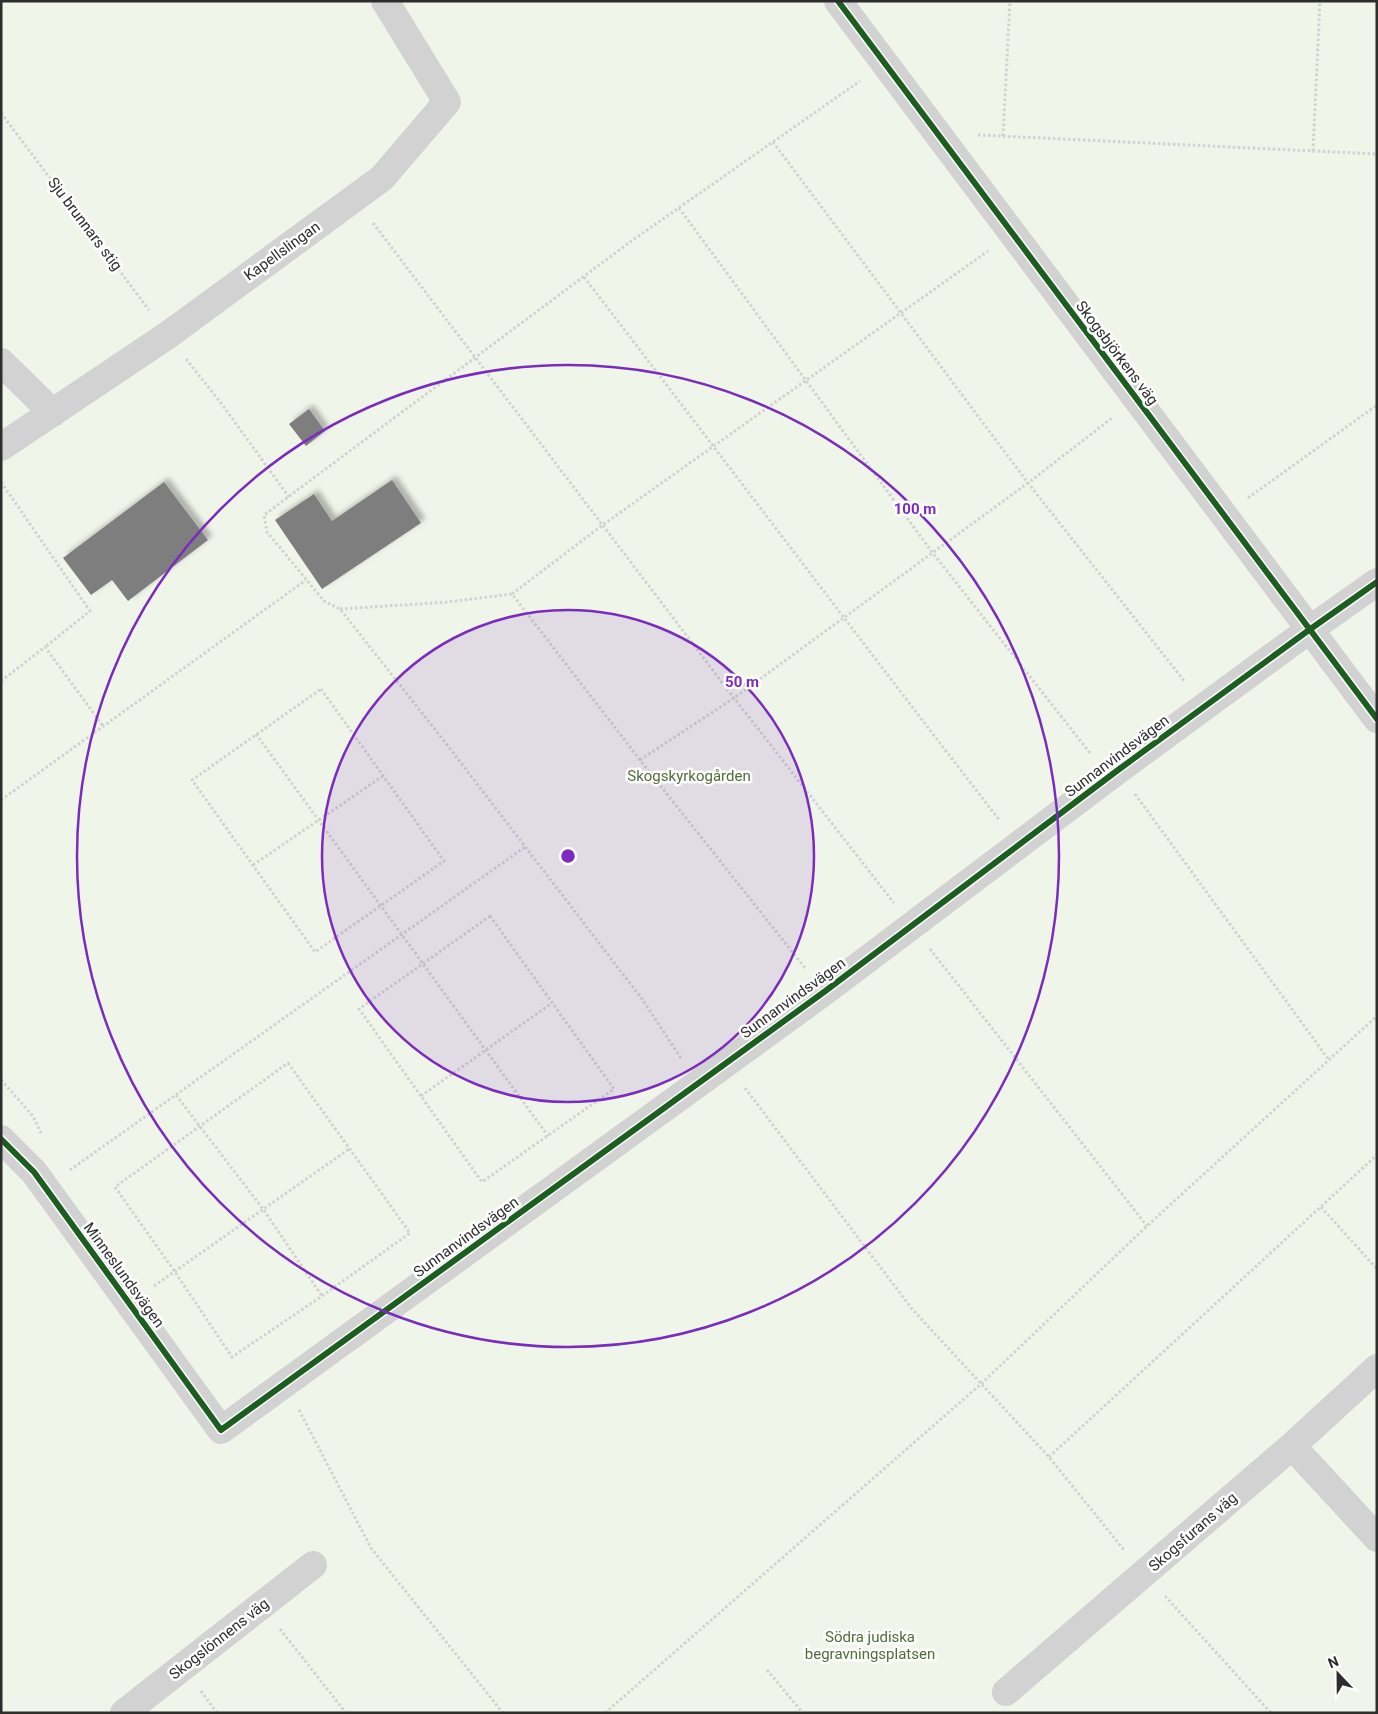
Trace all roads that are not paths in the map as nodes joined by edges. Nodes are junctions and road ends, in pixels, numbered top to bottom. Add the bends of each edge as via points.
1 (385, 1) edge
2 (838, 1) edge
3 (1, 362) edge
4 (53, 413) junction
5 (1, 447) edge
6 (1377, 582) edge
7 (1308, 630) junction
8 (1377, 719) edge
9 (1, 1139) edge
10 (1377, 1368) edge
11 (221, 1430) joint
12 (1292, 1446) junction
13 (1377, 1538) edge
14 (313, 1565) dead end
15 (1006, 1692) dead end
16 (124, 1713) edge

1 - 4 street, Kapellslingan via 447,102 382,178 168,335
2 - 7 street, Skogsbjörkens väg
3 - 4 street
4 - 5 street, Kapellslingan
6 - 7 street, Sunnanvindsvägen
7 - 8 street, Skogsbjörkens väg
7 - 11 street, Sunnanvindsvägen via 824,992
9 - 11 street, Minneslundsvägen via 34,1172
10 - 12 street, Skogsfurans väg
12 - 13 street
12 - 15 street, Skogsfurans väg
14 - 16 street, Skogslönnens väg

